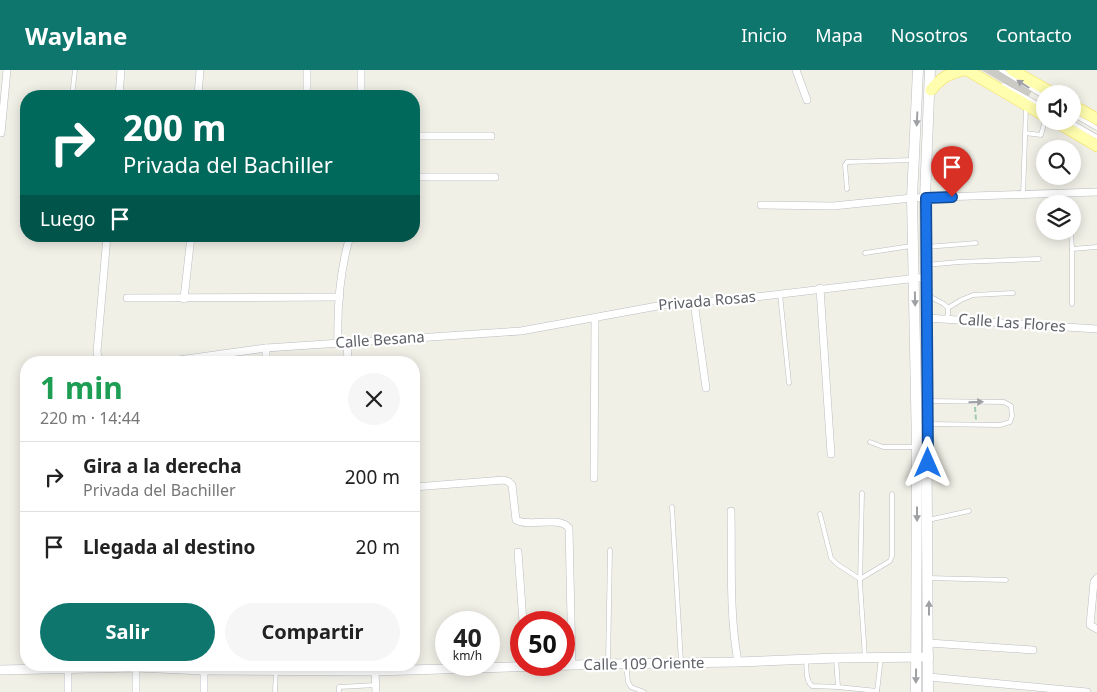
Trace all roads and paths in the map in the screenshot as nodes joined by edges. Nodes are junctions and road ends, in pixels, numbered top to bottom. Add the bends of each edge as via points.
1 (7, 70) edge
2 (75, 70) edge
3 (121, 70) edge
4 (200, 70) edge
5 (307, 70) edge
6 (361, 70) edge
7 (796, 70) edge
8 (918, 70) edge
9 (930, 70) edge
10 (966, 70) edge
11 (978, 70) edge
12 (1001, 70) edge
13 (1015, 71) edge
14 (1039, 85) edge
15 (73, 90) edge
16 (119, 90) edge
17 (198, 90) edge
18 (307, 90) edge
19 (361, 90) edge
20 (931, 90) junction
21 (1036, 91) edge
22 (807, 100) dead end
23 (1036, 103) edge
24 (1026, 104) junction
25 (1, 109) edge
26 (1036, 110) edge
27 (1081, 110) edge
28 (1081, 119) edge
29 (1097, 119) edge
30 (1081, 128) edge
31 (1097, 128) edge
32 (1042, 130) edge
33 (1069, 130) edge
34 (1, 132) edge
35 (1025, 133) junction
36 (420, 136) edge
37 (491, 136) dead end
38 (1097, 137) edge
39 (1097, 146) edge
40 (914, 160) junction
41 (420, 177) edge
42 (495, 177) dead end
43 (847, 189) dead end
44 (1097, 192) edge
45 (1023, 195) junction
46 (912, 198) junction
47 (926, 198) junction
48 (761, 205) dead end
49 (1072, 240) edge
50 (106, 242) edge
51 (190, 242) edge
52 (349, 242) edge
53 (976, 243) dead end
54 (913, 246) junction
55 (926, 247) junction
56 (1097, 247) edge
57 (1072, 249) junction
58 (866, 253) dead end
59 (1039, 259) dead end
60 (926, 266) junction
61 (926, 277) junction
62 (914, 278) junction
63 (820, 288) junction
64 (1013, 293) dead end
65 (780, 294) junction
66 (927, 295) junction
67 (340, 297) junction
68 (127, 298) dead end
69 (184, 299) junction
70 (694, 302) junction
71 (1072, 304) dead end
72 (948, 308) junction
73 (595, 318) junction
74 (927, 318) junction
75 (946, 319) junction
76 (1097, 329) edge
77 (347, 342) junction
78 (338, 343) junction
79 (266, 348) junction
80 (227, 354) joint
81 (98, 356) edge
82 (211, 356) edge
83 (266, 356) edge
84 (348, 356) edge
85 (789, 383) dead end
86 (706, 388) dead end
87 (928, 402) junction
88 (975, 402) junction
89 (928, 424) junction
90 (976, 425) junction
91 (870, 442) dead end
92 (917, 447) junction
93 (832, 454) dead end
94 (594, 478) dead end
95 (420, 487) edge
96 (862, 493) dead end
97 (892, 494) dead end
98 (672, 507) dead end
99 (731, 511) dead end
100 (969, 511) dead end
101 (820, 514) dead end
102 (928, 520) junction
103 (610, 550) dead end
104 (518, 552) dead end
105 (928, 578) junction
106 (1097, 578) edge
107 (860, 579) junction
108 (1006, 580) dead end
109 (522, 611) edge
110 (571, 611) edge
111 (1097, 629) edge
112 (929, 643) junction
113 (1033, 650) dead end
114 (917, 657) junction
115 (929, 657) junction
116 (836, 658) junction
117 (865, 658) junction
118 (881, 658) junction
119 (806, 659) junction
120 (738, 662) junction
121 (681, 663) junction
122 (608, 664) junction
123 (626, 664) junction
124 (575, 665) edge
125 (510, 666) edge
126 (420, 668) edge
127 (20, 669) edge
128 (0, 670) edge
129 (68, 671) edge
130 (136, 671) edge
131 (204, 671) edge
132 (276, 671) edge
133 (375, 671) edge
134 (929, 677) junction
135 (838, 687) junction
136 (376, 689) edge
137 (68, 692) edge
138 (136, 692) edge
139 (204, 692) edge
140 (274, 692) edge
141 (339, 692) edge
142 (644, 692) edge
143 (877, 692) edge
144 (916, 692) edge
145 (928, 692) edge
146 (1087, 692) edge

1 - 25 street
2 - 15 lane
3 - 16 street
4 - 17 street
5 - 18 street
6 - 19 street
7 - 22 street
8 -> 40 main road
9 - 20 main road
10 - 20 main road via 939,80
10 - 24 main road
11 - 23 lane
21 -> 12 lane
13 - 14 main road
20 - 47 main road
24 - 26 main road
24 - 35 lane
25 - 34 street
27 - 29 main road
28 - 31 lane
30 - 38 lane
32 - 35 lane via 1041,135
33 - 39 main road
35 - 45 lane
36 - 37 street
40 - 43 lane via 847,162
40 - 46 main road
41 - 42 street
44 - 45 street
45 - 47 street
46 - 47 street
46 - 48 street via 833,206
46 - 54 main road
47 - 55 main road
49 - 57 lane
50 - 81 street
51 - 69 street
52 - 67 street
53 - 55 lane
54 - 58 lane
54 - 62 main road
55 - 60 main road
56 - 57 lane
57 - 71 lane
59 - 60 lane
60 - 61 main road
61 - 62 street, Privada Rosas
61 - 66 main road
62 - 63 street, Privada Rosas
62 -> 92 main road
63 - 65 street, Privada Rosas
63 - 93 street
64 - 72 lane via 973,295
65 - 70 street, Privada Rosas
65 - 85 lane
66 - 72 lane
66 - 74 main road
67 - 69 street
67 - 78 street
68 - 69 street
70 - 73 street, Privada Rosas
70 - 86 street
72 - 75 lane
73 - 77 street, Calle Besana via 521,331
73 - 94 street
74 - 75 street, Calle Las Flores
74 - 87 main road
75 - 76 street, Calle Las Flores
77 - 78 street, Calle Besana
77 - 84 street
78 - 79 street, Calle Besana
79 - 80 street, Calle Besana
79 - 83 street
80 - 82 street, Calle Besana
87 - 88 lane
87 - 89 main road
88 - 90 path
88 -> 90 lane via 1004,402 1011,406 1012,416 1010,422 1000,425
89 - 90 lane
89 - 102 main road
91 - 92 lane via 883,447
92 -> 114 main road
95 - 110 street via 504,480 512,485 515,517 519,522 566,525 569,528
96 - 107 lane
97 - 107 lane via 892,556 890,561
98 - 121 lane
99 - 120 street via 734,642
100 - 102 lane
101 - 107 lane via 831,558
102 - 105 main road
103 - 122 lane
104 - 109 street
105 - 108 lane
112 -> 105 main road
106 - 111 street via 1090,625
107 - 117 lane
112 - 113 street
112 - 115 main road
114 - 115 street, Calle 109 Oriente
114 - 118 street, Calle 109 Oriente
114 -> 144 main road
115 - 134 main road
116 - 117 street, Calle 109 Oriente
116 - 119 street, Calle 109 Oriente
116 - 135 lane
117 - 118 street, Calle 109 Oriente
118 - 143 lane
119 - 120 street, Calle 109 Oriente
119 - 135 lane via 809,684
120 - 121 street, Calle 109 Oriente
121 - 123 street, Calle 109 Oriente
122 - 123 street, Calle 109 Oriente
122 - 124 street, Calle 109 Oriente
123 - 142 lane via 631,687
125 - 126 street, Calle 109 Oriente
127 - 128 street, Calle 109 Oriente
129 - 137 street
130 - 138 street
131 - 139 street
132 - 140 lane
133 - 136 street
134 - 145 main road
134 - 146 street
135 - 143 lane
136 - 141 lane via 339,687

